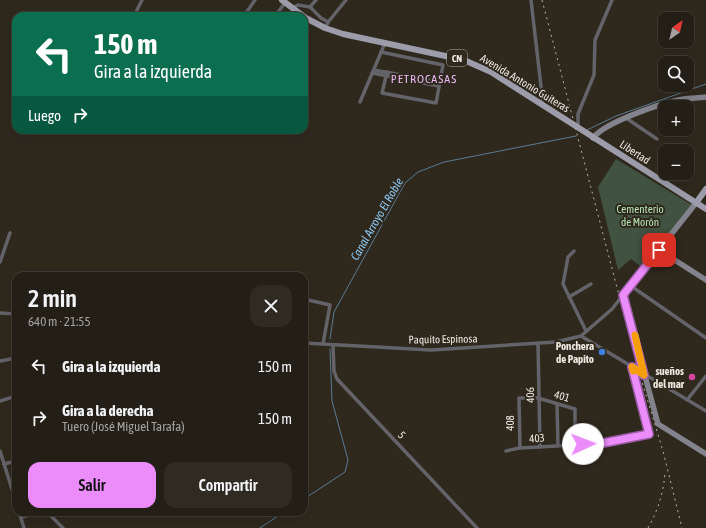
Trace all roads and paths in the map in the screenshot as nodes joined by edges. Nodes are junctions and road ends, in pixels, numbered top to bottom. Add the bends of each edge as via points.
1 (142, 0) edge
2 (255, 0) edge
3 (316, 0) edge
4 (345, 0) edge
5 (531, 0) edge
6 (612, 0) edge
7 (284, 1) edge
8 (310, 6) junction
9 (292, 8) junction
10 (136, 12) edge
11 (247, 12) edge
12 (277, 12) edge
13 (298, 12) edge
14 (308, 18) edge
15 (328, 22) junction
16 (325, 28) junction
17 (385, 43) junction
18 (381, 52) junction
19 (373, 71) junction
20 (386, 74) junction
21 (439, 84) junction
22 (706, 97) edge
23 (360, 102) dead end
24 (542, 104) junction
25 (626, 118) junction
26 (578, 128) junction
27 (593, 138) junction
28 (657, 139) dead end
29 (706, 190) edge
30 (696, 203) junction
31 (706, 209) edge
32 (10, 234) dead end
33 (659, 250) junction
34 (574, 251) dead end
35 (0, 262) edge
36 (706, 280) edge
37 (591, 284) dead end
38 (631, 286) junction
39 (623, 295) junction
40 (570, 297) junction
41 (308, 300) dead end
42 (0, 313) edge
43 (12, 314) edge
44 (586, 331) junction
45 (580, 336) junction
46 (706, 338) edge
47 (308, 342) edge
48 (538, 343) junction
49 (323, 344) junction
50 (333, 345) junction
51 (12, 359) edge
52 (0, 361) edge
53 (632, 367) junction
54 (644, 375) junction
55 (706, 376) edge
56 (12, 397) edge
57 (519, 398) joint
58 (538, 398) junction
59 (687, 400) junction
60 (0, 401) edge
61 (558, 404) junction
62 (706, 411) edge
63 (575, 445) junction
64 (558, 446) junction
65 (540, 447) junction
66 (519, 448) junction
67 (0, 451) edge
68 (506, 451) dead end
69 (706, 454) edge
70 (12, 462) edge
71 (4, 464) junction
72 (12, 489) edge
73 (25, 516) edge
74 (51, 516) edge
75 (21, 517) joint
76 (24, 528) edge
77 (63, 528) edge
78 (477, 528) edge

1 - 10 street
2 - 11 street
3 - 8 street
4 - 15 street
5 - 24 street
6 - 26 street via 596,40 594,75 578,114
7 - 9 main road, Avenida Antonio Guiteras / CN
7 - 12 street
8 - 9 street via 298,5
8 - 15 street
9 - 13 main road, Avenida Antonio Guiteras / CN
14 - 16 main road, Avenida Antonio Guiteras / CN
15 - 16 street
16 - 17 main road, Avenida Antonio Guiteras / CN
17 - 18 street
17 - 24 main road, Avenida Antonio Guiteras / CN via 471,62
18 - 19 street
18 - 21 street via 443,65
19 - 20 street
19 - 23 street
20 - 21 street
20 - 21 street via 382,93 436,103
22 - 25 main road via 684,99
24 - 26 main road, Avenida Antonio Guiteras / CN
25 - 27 main road via 607,126
25 - 28 street
26 - 27 main road, Avenida Antonio Guiteras / CN
27 - 30 main road, Libertad / CN
29 - 30 main road
30 - 31 main road, Libertad / CN
30 - 33 main road
32 - 35 street
33 - 36 main road
33 - 38 main road
34 - 40 street via 568,257 563,284
37 - 40 street
38 - 39 main road
38 - 46 street
39 - 44 street via 612,309
39 - 54 main road
40 - 44 street
41 - 49 street via 330,305
42 - 43 street
44 - 45 street
45 - 48 street, Paquito Espinosa
45 - 53 street
47 - 49 street, Paquito Espinosa
48 - 50 street, Paquito Espinosa via 431,350
48 - 58 street, 406
49 - 50 street, Paquito Espinosa
50 - 78 street, 5 via 334,372 337,379
51 - 52 street
53 - 54 street
53 - 63 street, 403 via 649,434 588,446
54 - 59 street
54 - 69 main road via 658,424
55 - 59 street
56 - 60 street
57 - 58 street, 401
57 - 66 street, 408
58 - 61 street, 401
58 - 65 street, 406
59 - 62 street
61 - 63 street, 401 via 575,409
61 - 64 street
63 - 64 street, 403
64 - 65 street, 403
65 - 66 street, 403
66 - 68 street, 403
67 - 71 street
70 - 71 street
71 - 72 street
73 - 75 street
74 - 77 street
75 - 76 street

